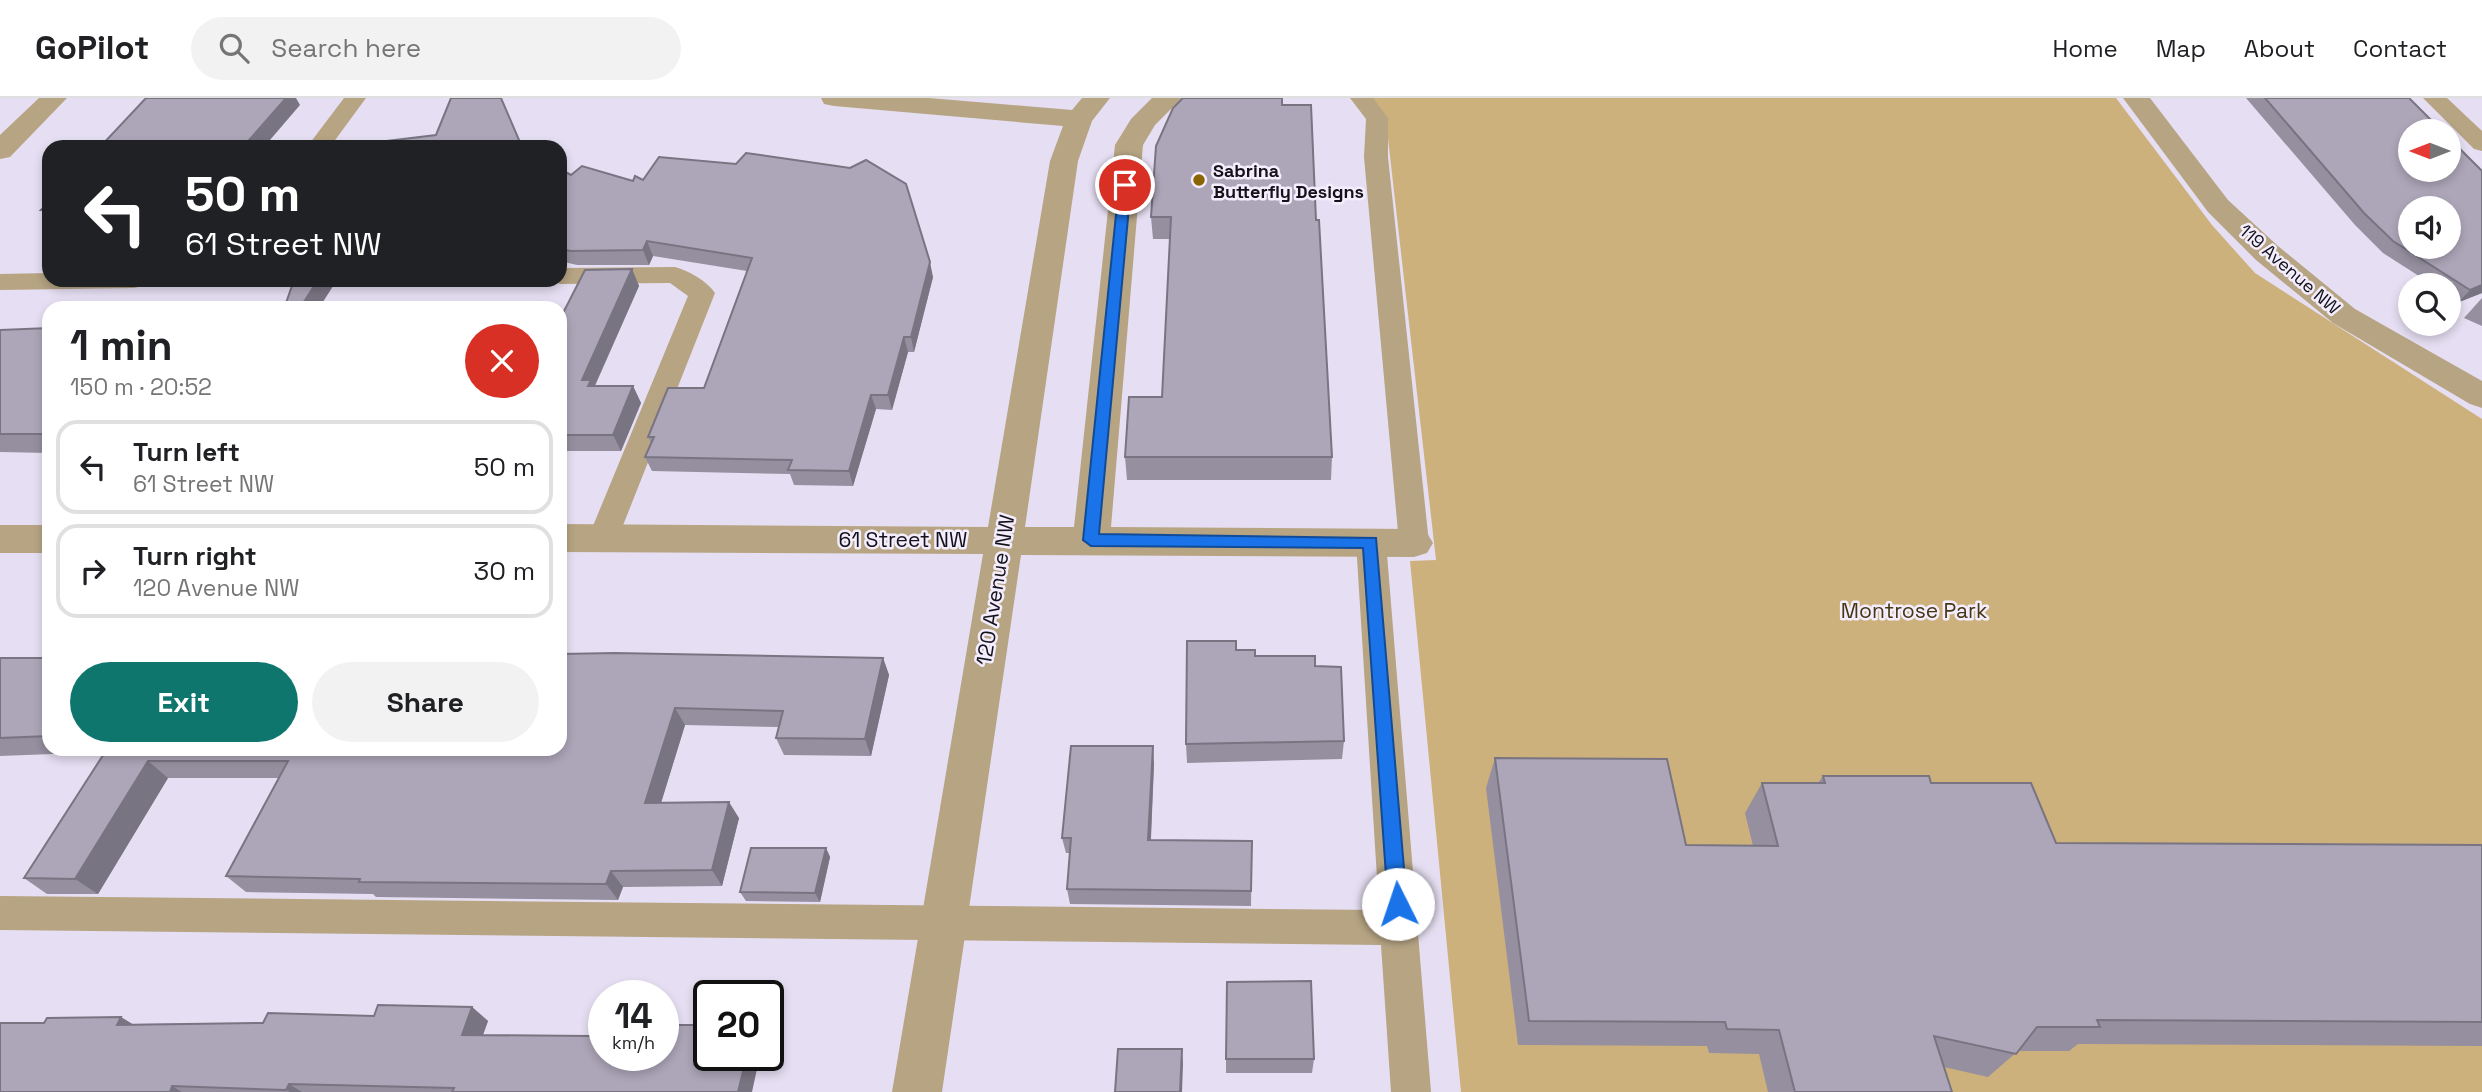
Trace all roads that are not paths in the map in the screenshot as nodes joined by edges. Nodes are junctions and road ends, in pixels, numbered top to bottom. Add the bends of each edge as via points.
1 (54, 98) edge
2 (355, 98) edge
3 (834, 98) edge
4 (1169, 98) edge
5 (1361, 98) edge
6 (2136, 98) edge
7 (2434, 98) edge
8 (1088, 108) edge
9 (323, 140) edge
10 (2482, 144) edge
11 (0, 151) edge
12 (567, 276) edge
13 (42, 281) edge
14 (0, 282) edge
15 (2482, 396) edge
16 (567, 538) edge
17 (603, 538) junction
18 (0, 539) edge
19 (42, 539) edge
20 (1003, 539) junction
21 (1091, 540) junction
22 (1371, 542) junction
23 (1414, 543) joint
24 (0, 913) edge
25 (943, 924) junction
26 (1399, 928) junction
27 (918, 1092) edge
28 (1411, 1092) edge

1 - 11 street
2 - 9 lane
3 - 8 street
4 - 21 street via 1146,117 1129,145
5 - 23 lane via 1377,118 1376,158
6 - 15 street, 119 Avenue NW via 2218,206 2267,253 2344,316
7 - 10 lane
8 - 20 street, 120 Avenue NW via 1064,161
12 - 17 lane via 675,275 702,293
13 - 14 lane
16 - 17 street, 61 Street NW
17 - 20 street, 61 Street NW
18 - 19 street
20 - 21 street, 61 Street NW
20 - 25 street, 120 Avenue NW
21 - 22 street, 61 Street NW
22 - 23 street, 61 Street NW
22 - 26 lane
24 - 25 lane
25 - 26 lane
25 - 27 street, 120 Avenue NW
26 - 28 lane

